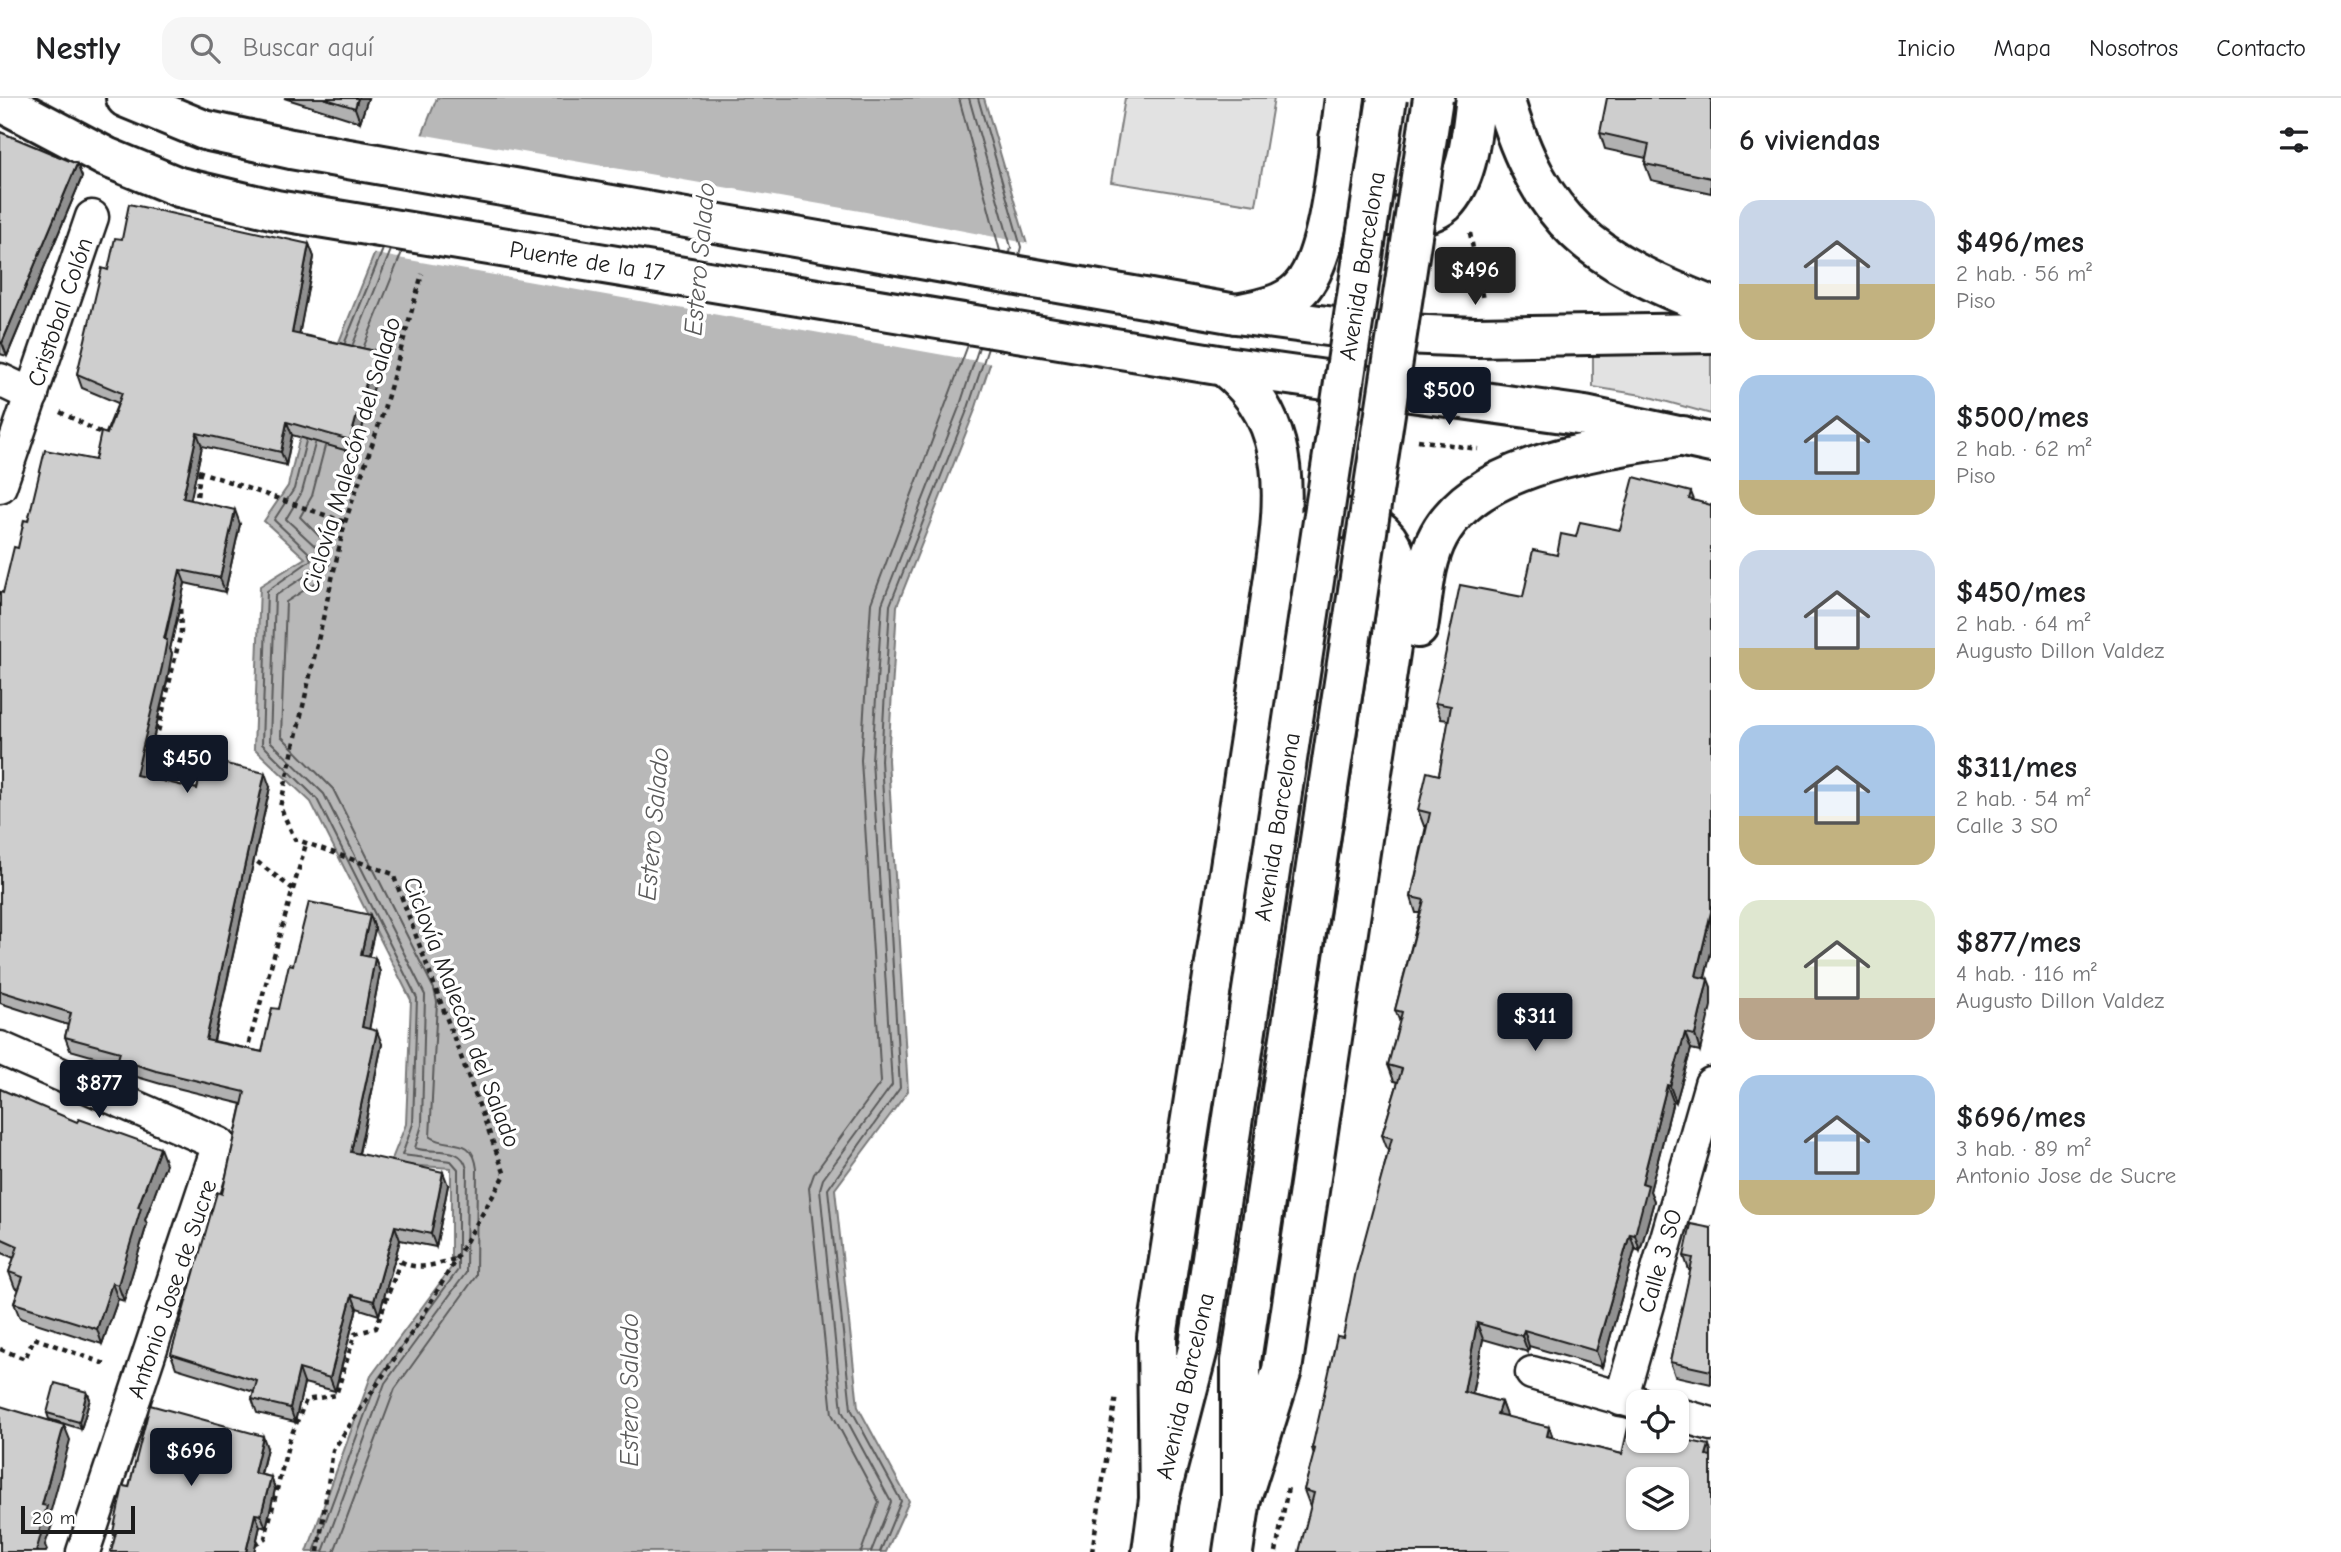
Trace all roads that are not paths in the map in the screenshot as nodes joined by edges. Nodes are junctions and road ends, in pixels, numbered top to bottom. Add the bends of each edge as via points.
1 (1345, 98) edge
2 (1387, 98) edge
3 (1433, 98) edge
4 (1476, 98) edge
5 (1504, 98) edge
6 (127, 99) edge
7 (0, 101) edge
8 (1339, 138) junction
9 (92, 217) dead end
10 (1711, 306) edge
11 (1223, 312) junction
12 (1711, 333) edge
13 (1212, 364) junction
14 (0, 380) edge
15 (32, 395) junction
16 (1697, 440) edge
17 (0, 486) edge
18 (1273, 575) junction
19 (1362, 843) junction
20 (0, 1048) edge
21 (1711, 1084) edge
22 (1703, 1138) edge
23 (1532, 1373) dead end
24 (1632, 1390) edge
25 (1626, 1400) edge
26 (1689, 1418) edge
27 (1711, 1424) edge
28 (1159, 1499) junction
29 (1241, 1499) junction
30 (83, 1552) edge
31 (1152, 1552) edge
32 (1233, 1552) edge

1 - 8 main road
2 - 28 main road, Avenida Barcelona, bridge via 1199,1345
3 - 29 main road, Avenida Barcelona, bridge via 1241,1360
4 - 8 main road via 1467,156 1457,184 1443,205 1427,214 1400,217 1358,203 1341,168
5 - 10 main road via 1531,169 1556,211 1584,241 1648,282
6 - 11 main road via 204,131 291,149
7 - 13 main road, Puente de la 17 via 106,157 179,187 276,210
8 - 11 main road via 1323,242 1313,271 1299,290 1282,301
9 - 15 street, Cristobal Colón
11 - 12 main road via 1380,333 1487,337
13 - 16 main road, Puente de la 17 via 1572,414
13 - 18 main road via 1243,381 1261,402 1277,439 1281,520
14 - 15 street
15 - 17 street, Cristobal Colón
16 - 19 main road via 1567,456 1486,488 1451,518 1430,558 1403,718
18 - 19 main road via 1301,534 1324,519 1350,518 1374,527 1390,543 1400,566
18 - 28 main road via 1157,1337
19 - 29 main road via 1282,1370
20 - 30 street, Antonio Jose de Sucre via 219,1144
21 - 22 street, Calle 3 SO
22 - 24 street, Calle 3 SO
23 - 25 street
26 - 27 street
28 - 31 main road, Avenida Barcelona
29 - 32 main road, Avenida Barcelona

